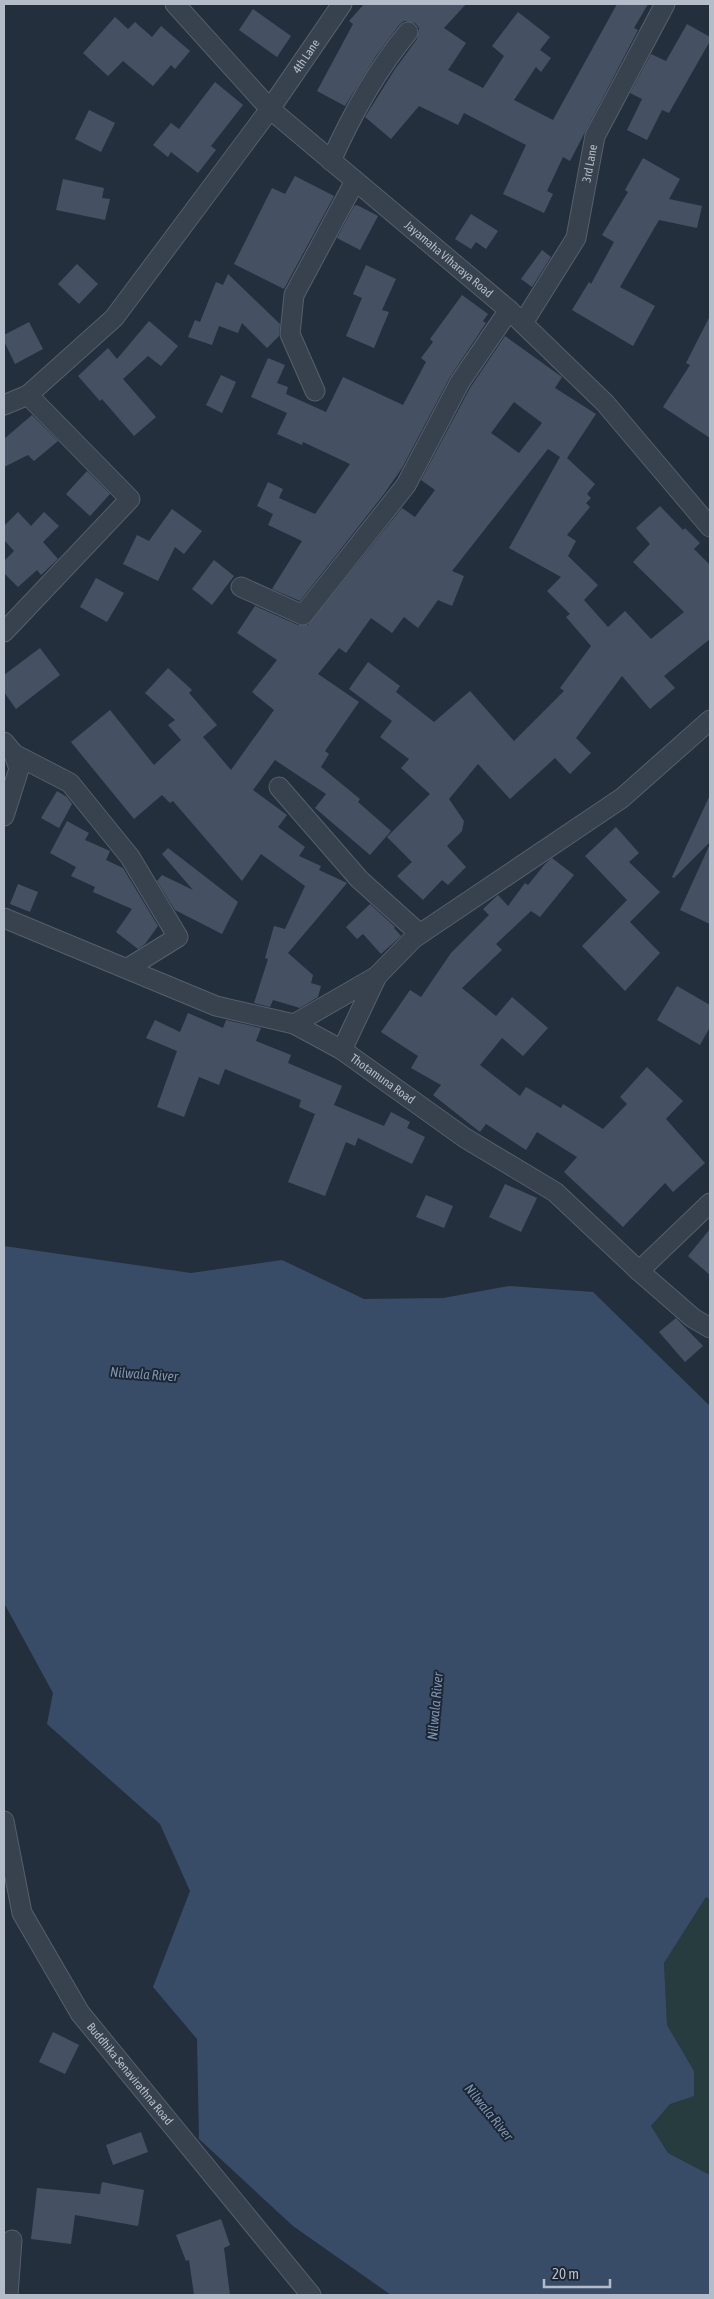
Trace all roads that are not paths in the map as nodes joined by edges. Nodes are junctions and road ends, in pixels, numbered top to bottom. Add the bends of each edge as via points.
1 (175, 4) edge
2 (342, 4) edge
3 (665, 4) edge
4 (408, 32) dead end
5 (270, 109) junction
6 (331, 161) junction
7 (355, 182) junction
8 (509, 310) junction
9 (523, 324) junction
10 (315, 391) dead end
11 (28, 395) junction
12 (4, 405) edge
13 (710, 527) edge
14 (241, 587) dead end
15 (4, 632) edge
16 (710, 720) edge
17 (9, 748) edge
18 (279, 787) dead end
19 (4, 816) edge
20 (4, 918) edge
21 (420, 934) junction
22 (128, 968) junction
23 (377, 976) junction
24 (294, 1024) junction
25 (342, 1050) junction
26 (710, 1203) edge
27 (639, 1271) junction
28 (710, 1328) edge
29 (4, 1821) edge
30 (12, 2240) dead end
31 (8, 2295) edge
32 (311, 2295) edge

1 - 5 street, Jayamaha Viharaya Road
2 - 5 street, 4th Lane
3 - 9 street, 3rd Lane via 595,136 576,238
4 - 6 street via 351,116
5 - 6 street, Jayamaha Viharaya Road
5 - 11 street, 4th Lane via 114,318
6 - 7 street, Jayamaha Viharaya Road
7 - 8 street, Jayamaha Viharaya Road
7 - 10 street via 294,295 290,334
8 - 9 street, Jayamaha Viharaya Road
8 - 14 street via 460,382 406,485 303,615
9 - 13 street, Jayamaha Viharaya Road via 605,403
11 - 12 street, 4th Lane
11 - 15 street via 130,499
16 - 21 street via 622,798
17 - 19 street via 19,769
17 - 22 street via 70,783 130,857 178,937
18 - 21 street via 359,879
20 - 22 street, Thotamuna Road
21 - 23 street
22 - 24 street, Thotamuna Road via 216,1006
23 - 24 street
23 - 25 street
24 - 25 street, Thotamuna Road
25 - 27 street, Thotamuna Road via 465,1138 555,1192
26 - 27 street
27 - 28 street, Thotamuna Road via 693,1318
29 - 32 street, Buddhika Senavirathna Road via 22,1913 80,2013
30 - 31 street

